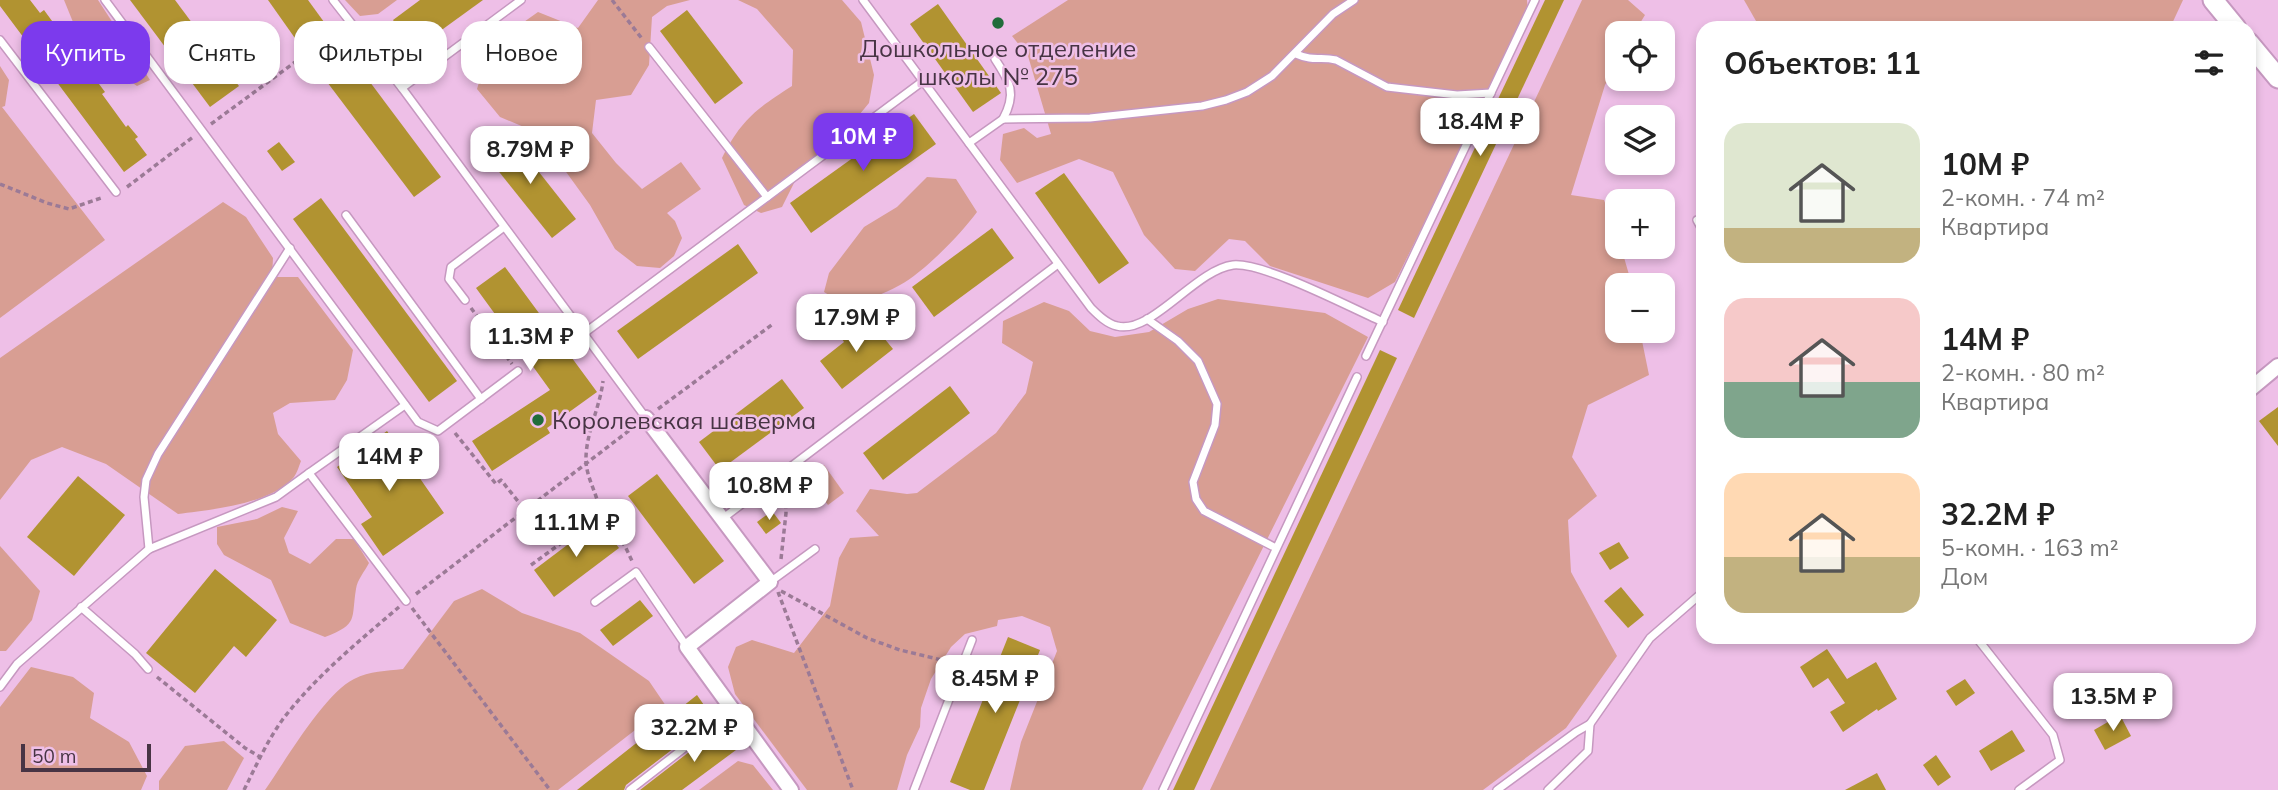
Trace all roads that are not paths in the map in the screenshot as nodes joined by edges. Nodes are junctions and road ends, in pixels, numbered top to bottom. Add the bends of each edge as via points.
1 (105, 0) edge
2 (333, 0) edge
3 (521, 0) edge
4 (863, 0) edge
5 (1354, 0) edge
6 (1535, 0) edge
7 (2213, 0) edge
8 (2230, 21) edge
9 (0, 40) edge
10 (649, 47) road end
11 (2256, 51) edge
12 (1296, 54) junction
13 (995, 59) dead end
14 (2278, 78) edge
15 (923, 81) junction
16 (402, 89) junction
17 (1491, 93) junction
18 (1003, 119) junction
19 (969, 143) junction
20 (116, 192) road end
21 (767, 197) junction
22 (345, 215) dead end
23 (504, 227) junction
24 (290, 248) junction
25 (1058, 264) junction
26 (465, 300) road end
27 (1147, 319) junction
28 (1382, 322) junction
29 (583, 334) junction
30 (1367, 356) dead end
31 (2278, 366) edge
32 (518, 371) road end
33 (1357, 377) dead end
34 (2256, 384) edge
35 (481, 399) junction
36 (405, 405) junction
37 (646, 418) joint
38 (309, 473) junction
39 (722, 519) junction
40 (1276, 548) junction
41 (149, 549) junction
42 (815, 549) dead end
43 (775, 579) junction
44 (1696, 598) edge
45 (407, 601) road end
46 (595, 602) dead end
47 (81, 607) junction
48 (972, 640) dead end
49 (1982, 644) edge
50 (687, 647) junction
51 (148, 669) road end
52 (0, 687) edge
53 (733, 709) junction
54 (1590, 724) junction
55 (629, 790) edge
56 (791, 790) edge
57 (914, 790) edge
58 (1163, 790) edge
59 (1497, 790) edge
60 (1548, 790) edge
61 (2019, 790) edge

1 - 24 lane
2 - 16 lane
3 - 16 lane
4 - 15 lane
5 - 12 lane via 1333,14
6 - 17 lane
7 - 8 street
9 - 20 lane
10 - 21 lane
11 - 14 street
12 - 17 lane via 1336,60 1387,87 1457,95
12 - 18 lane via 1247,92 1202,106 1090,118
13 - 18 lane via 1011,92
15 - 19 lane
15 - 21 lane
16 - 23 lane
17 - 28 lane
18 - 19 lane
19 - 25 lane
21 - 29 lane
22 - 35 lane
23 - 26 lane via 451,267 449,279
23 - 29 lane
24 - 36 lane
24 - 41 lane via 158,454 144,497
25 - 27 lane via 1105,321 1133,327
25 - 39 lane
27 - 28 lane via 1212,272 1234,265 1282,277
27 - 40 lane via 1198,361 1217,404 1193,482 1196,499 1204,511
28 - 30 lane
29 - 37 lane
31 - 34 street
32 - 35 lane
33 - 40 lane
35 - 36 lane via 438,430 418,422
36 - 38 lane
37 - 39 street
38 - 41 lane via 276,497
38 - 45 lane
39 - 43 street
40 - 58 lane
41 - 47 lane
42 - 43 lane
43 - 50 street
44 - 54 lane via 1650,638
46 - 50 lane via 636,572
47 - 51 lane
47 - 52 lane via 18,664
48 - 57 lane
49 - 61 lane via 2053,735 2060,760
50 - 53 street
53 - 55 lane
53 - 56 street
54 - 59 lane
54 - 60 lane via 1588,751

